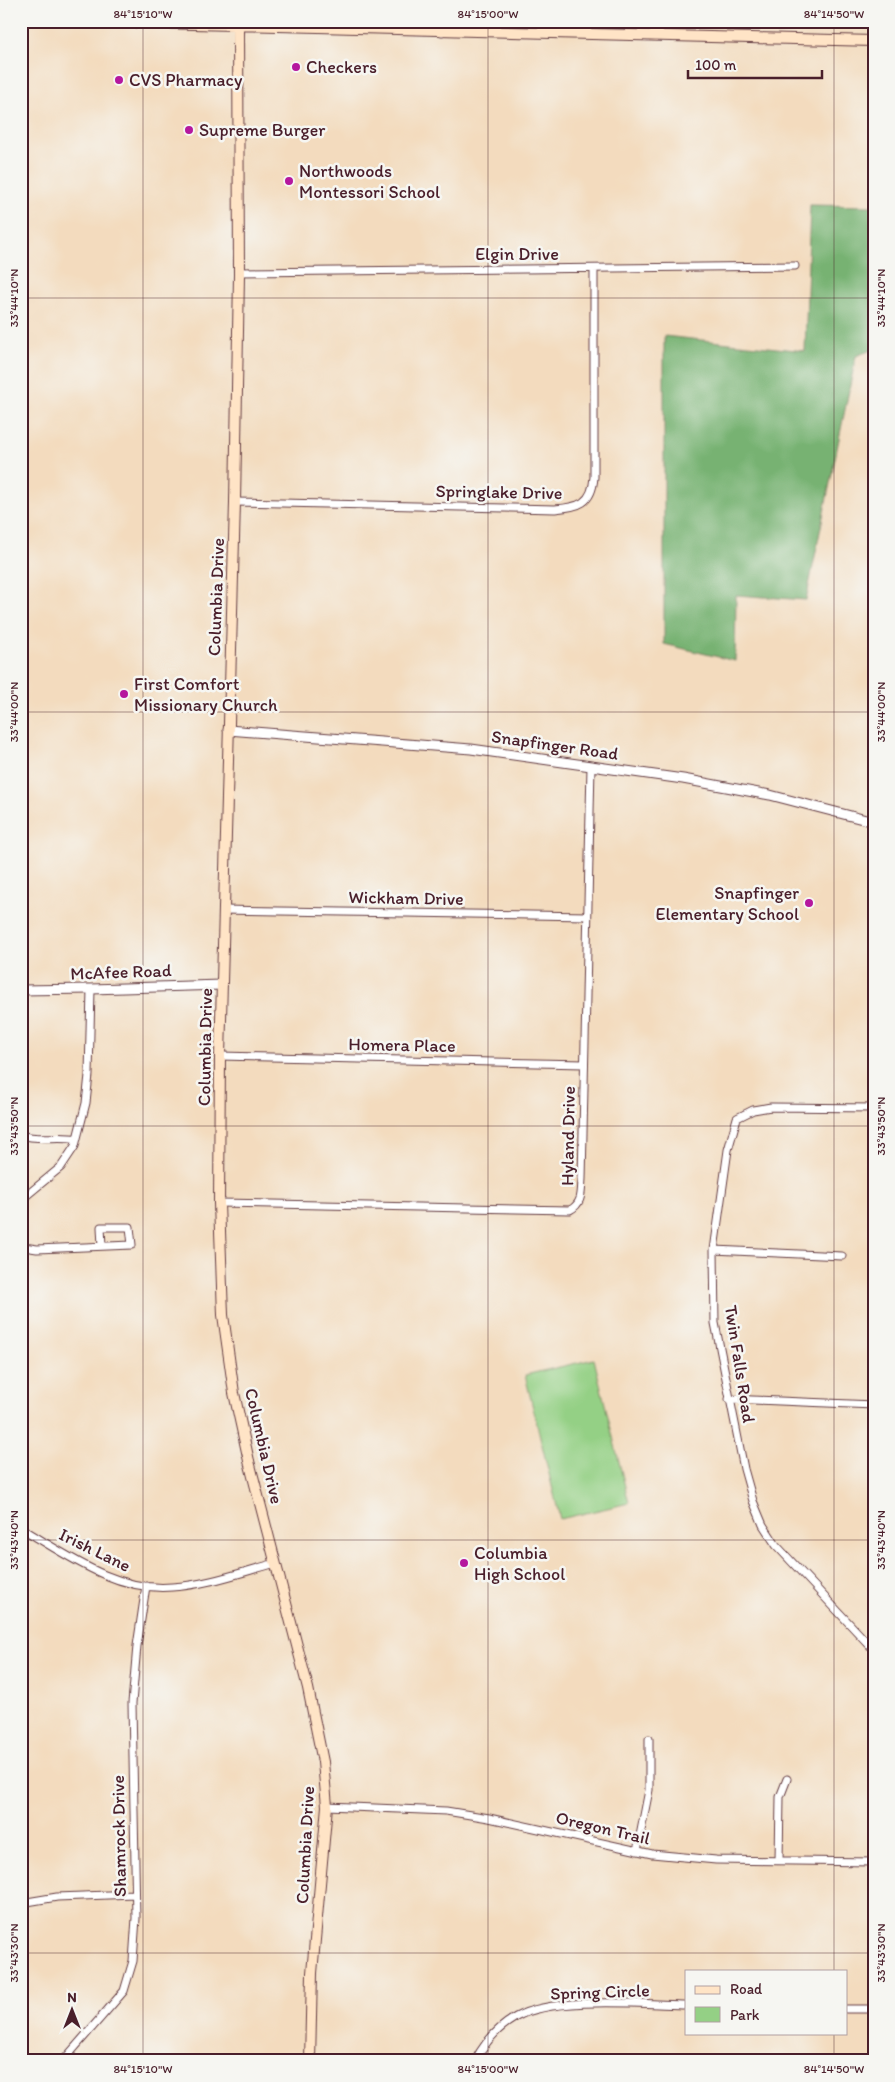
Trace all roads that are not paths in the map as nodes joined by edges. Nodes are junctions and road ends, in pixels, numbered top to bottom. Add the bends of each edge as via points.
1 (76, 21) edge
2 (238, 24) edge
3 (442, 26) edge
4 (874, 41) edge
5 (795, 266) dead end
6 (594, 269) junction
7 (239, 272) junction
8 (236, 502) junction
9 (228, 730) junction
10 (591, 766) junction
11 (874, 822) edge
12 (223, 910) junction
13 (587, 916) junction
14 (222, 985) junction
15 (91, 989) junction
16 (21, 990) edge
17 (220, 1056) junction
18 (584, 1064) junction
19 (874, 1108) edge
20 (21, 1135) edge
21 (77, 1139) junction
22 (21, 1200) edge
23 (219, 1203) junction
24 (21, 1241) edge
25 (102, 1246) junction
26 (714, 1250) junction
27 (842, 1256) dead end
28 (729, 1399) junction
29 (874, 1405) edge
30 (21, 1528) edge
31 (276, 1563) junction
32 (146, 1586) junction
33 (874, 1650) edge
34 (649, 1739) dead end
35 (787, 1779) dead end
36 (327, 1806) junction
37 (636, 1851) junction
38 (779, 1861) junction
39 (874, 1862) edge
40 (134, 1894) junction
41 (21, 1902) edge
42 (685, 2005) edge
43 (848, 2009) edge
44 (874, 2009) edge
45 (63, 2061) edge
46 (310, 2061) edge
47 (475, 2061) edge

1 - 2 main road
2 - 3 main road
2 - 7 main road, Columbia Drive
3 - 4 main road
5 - 6 street, Elgin Drive
6 - 7 street, Elgin Drive
6 - 8 street, Springlake Drive via 594,477 590,496 580,505 555,509
7 - 8 main road, Columbia Drive
8 - 9 main road, Columbia Drive
9 - 10 street, Snapfinger Road via 471,749
9 - 12 main road, Columbia Drive
10 - 11 street, Snapfinger Road via 770,795
10 - 13 street, Hyland Drive
12 - 13 street, Wickham Drive
12 - 14 main road, Columbia Drive
13 - 18 street, Hyland Drive
14 - 15 street, McAfee Road
14 - 17 main road, Columbia Drive
15 - 16 street, McAfee Road
15 - 21 street via 89,1075
17 - 18 street, Homera Place
17 - 23 main road, Columbia Drive
18 - 23 street, Hyland Drive via 581,1200 570,1210
19 - 26 street, Twin Falls Road via 771,1107 753,1110 738,1118 728,1150
20 - 21 street
21 - 22 street via 76,1146 61,1166
23 - 31 main road, Columbia Drive via 223,1315 234,1393
24 - 25 street via 24,1247 36,1249
25 - 25 street via 132,1245 130,1227 101,1227
26 - 27 street
26 - 28 street, Twin Falls Road via 715,1323
28 - 29 street
28 - 33 street, Twin Falls Road via 744,1469 764,1525 776,1545
30 - 32 street, Irish Lane via 94,1571 130,1584
31 - 32 street, Irish Lane via 197,1584 170,1588
31 - 36 main road, Columbia Drive via 308,1688 323,1762
32 - 40 street, Shamrock Drive via 132,1703
34 - 37 street via 650,1790
35 - 38 street via 780,1797
36 - 37 street, Oregon Trail via 446,1811
36 - 46 main road, Columbia Drive via 312,1974
37 - 38 street, Oregon Trail via 716,1860
38 - 39 street, Oregon Trail
40 - 41 street via 56,1897
40 - 45 street, Shamrock Drive via 133,1961 124,1992
42 - 47 street, Spring Circle via 588,2003 544,2008 518,2016 498,2030 480,2050
43 - 44 street

